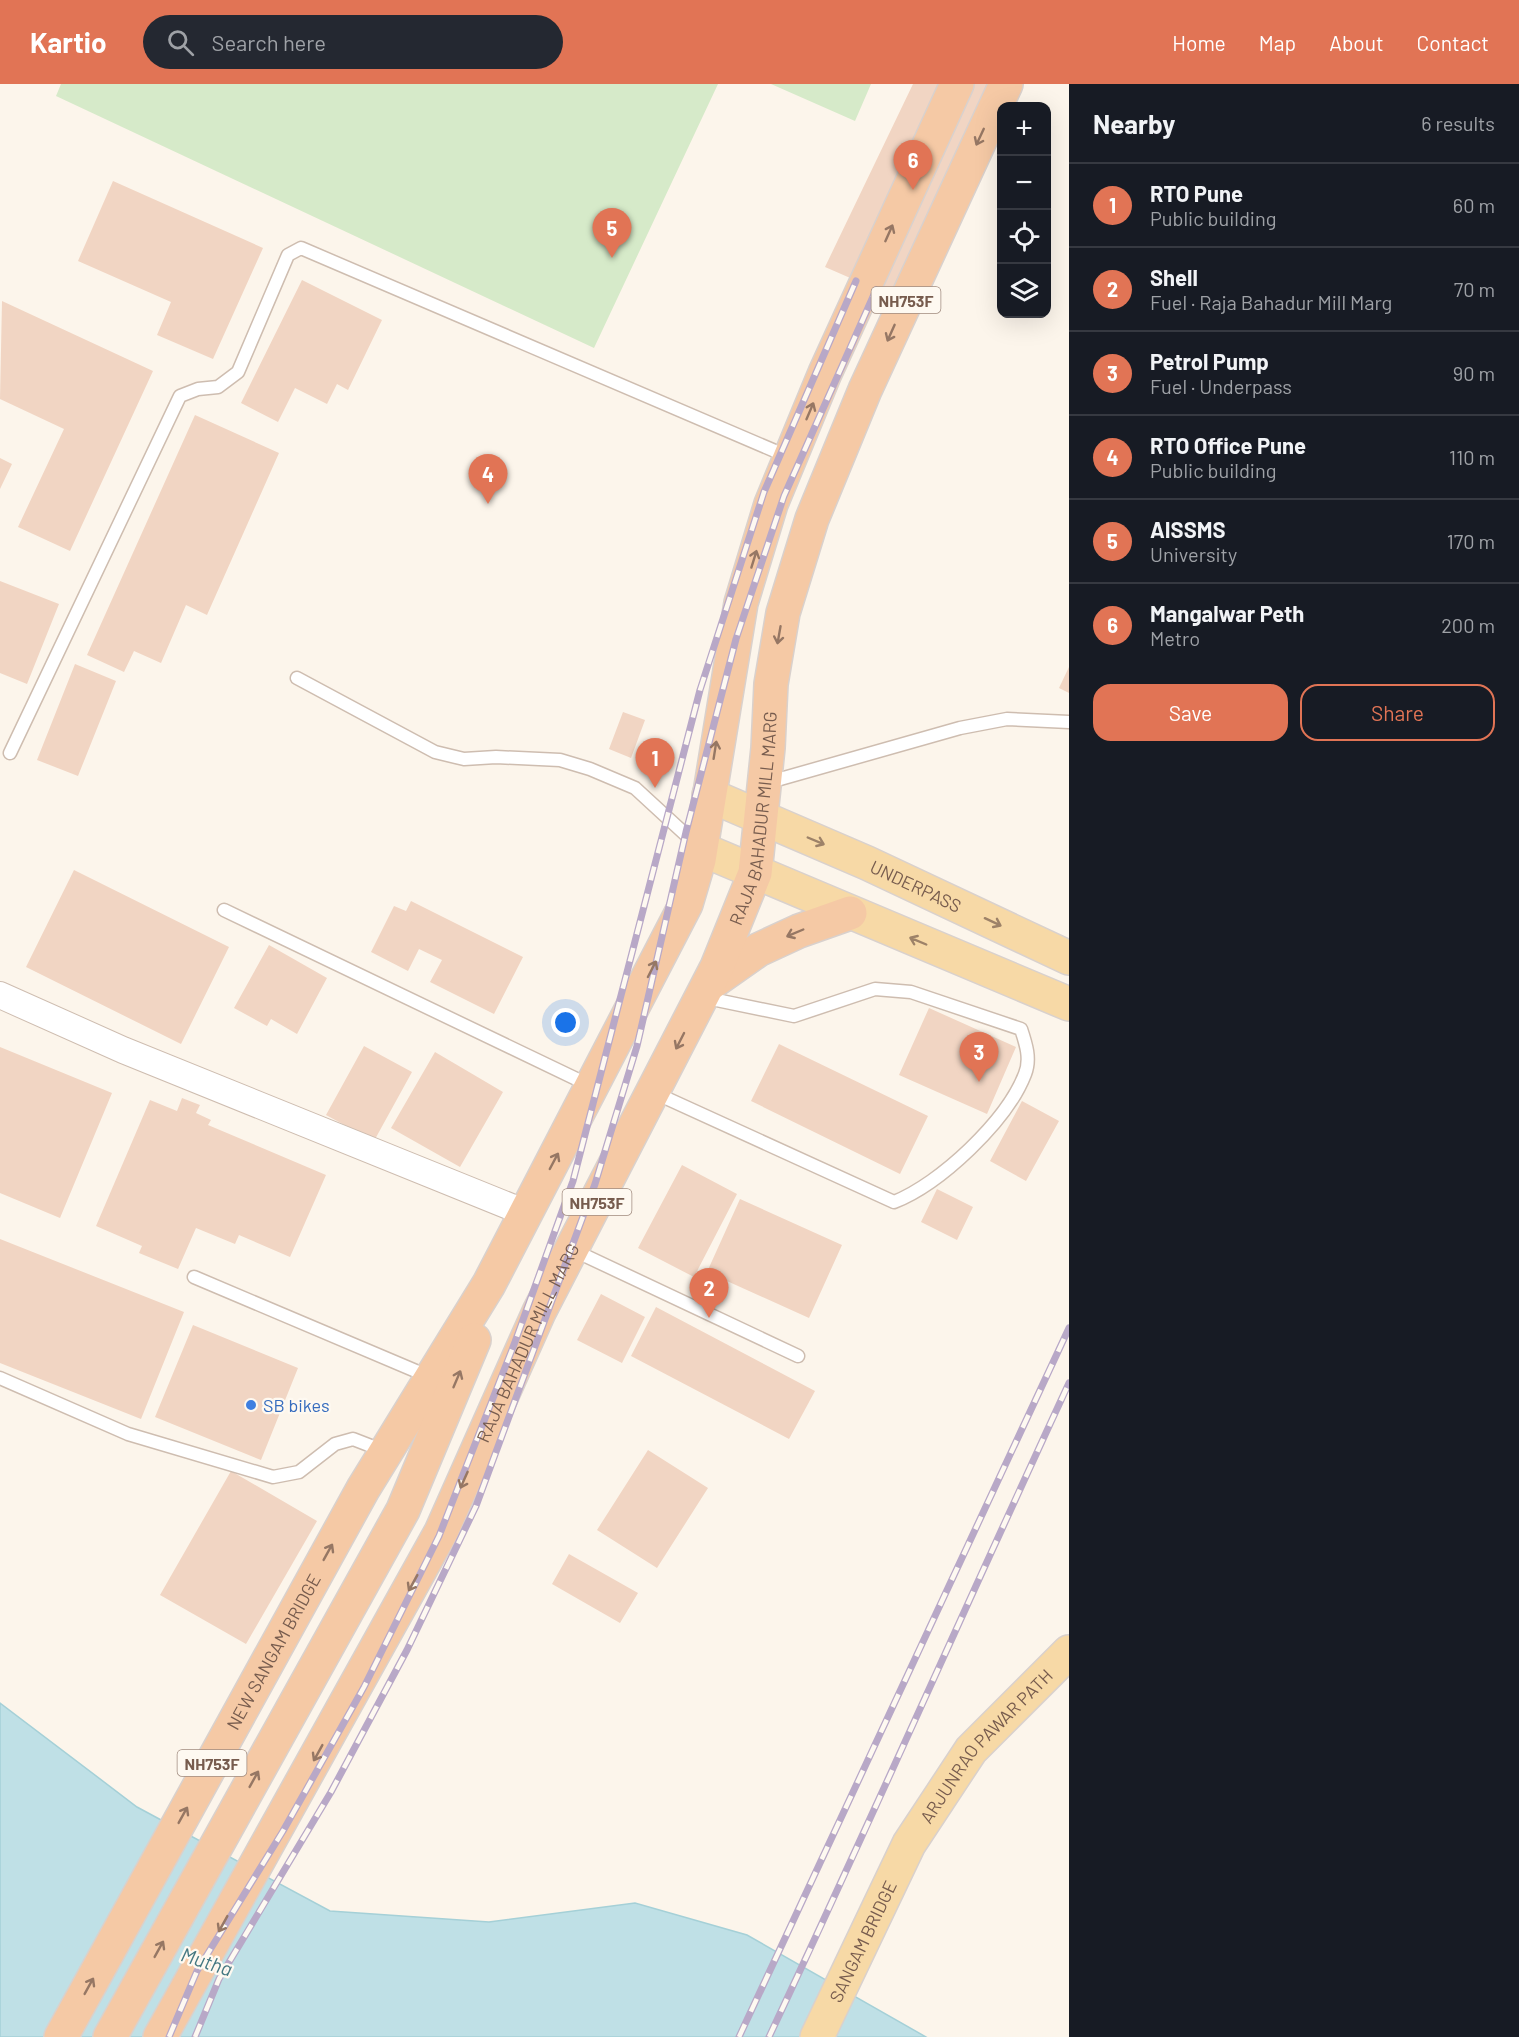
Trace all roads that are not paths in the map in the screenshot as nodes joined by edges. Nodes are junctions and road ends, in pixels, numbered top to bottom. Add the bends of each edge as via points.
1 (957, 84) edge
2 (1006, 84) edge
3 (790, 457) junction
4 (297, 678) dead end
5 (1069, 723) edge
6 (10, 753) dead end
7 (765, 784) junction
8 (709, 795) junction
9 (762, 819) junction
10 (701, 849) junction
11 (755, 873) junction
12 (224, 910) dead end
13 (850, 913) junction
14 (1069, 958) edge
15 (705, 991) junction
16 (0, 995) edge
17 (1069, 1004) edge
18 (592, 1087) junction
19 (654, 1092) junction
20 (526, 1213) junction
21 (572, 1250) junction
22 (194, 1277) dead end
23 (798, 1356) dead end
24 (0, 1378) edge
25 (432, 1378) junction
26 (442, 1416) junction
27 (482, 1439) junction
28 (385, 1452) junction
29 (1069, 1652) edge
30 (909, 1844) joint
31 (61, 2037) edge
32 (111, 2037) edge
33 (160, 2037) edge
34 (817, 2037) edge

3 -> 1 highway, NH753F
2 -> 7 highway, RAJA BAHADUR MILL MARG / NH753F via 865,390 812,519 781,625 771,684
3 - 6 lane via 301,248 288,255 238,372 218,387 180,396
8 -> 3 highway, NH753F via 741,603 771,504
4 - 10 lane via 435,752 464,759 560,760 626,784
5 - 7 lane via 1007,719 960,728
7 - 9 highway, RAJA BAHADUR MILL MARG / NH753F
8 - 9 main road, UNDERPASS
8 - 10 highway, NH753F
9 - 11 highway, RAJA BAHADUR MILL MARG / NH753F
9 -> 14 main road, UNDERPASS via 867,863
10 - 11 main road
18 -> 10 highway, NH753F via 686,904
11 - 13 main road
11 - 15 highway, RAJA BAHADUR MILL MARG / NH753F
12 - 18 lane
13 -> 15 highway via 758,950
17 -> 13 main road
15 -> 19 highway, RAJA BAHADUR MILL MARG / NH753F
15 - 19 lane via 794,1016 875,989 911,992 1021,1029 1028,1050 1025,1074 1001,1114 972,1148 914,1195 894,1202
16 - 20 street via 123,1050
20 -> 18 highway, NH753F
19 - 21 highway, RAJA BAHADUR MILL MARG / NH753F
20 - 25 highway, NH753F
26 -> 20 highway, NH753F
21 - 23 lane
21 - 27 highway, RAJA BAHADUR MILL MARG / NH753F via 539,1312
22 - 25 lane
24 - 28 lane via 128,1434 273,1477 299,1472 335,1444 353,1440
25 - 28 highway, NH753F
26 - 27 highway
32 -> 26 highway, NH753F via 403,1510
27 -> 33 highway, RAJA BAHADUR MILL MARG / NH753F via 441,1532
31 -> 28 highway, NEW SANGAM BRIDGE / NH753F
29 - 30 main road, ARJUNRAO PAWAR PATH via 971,1750
30 - 34 main road, SANGAM BRIDGE

